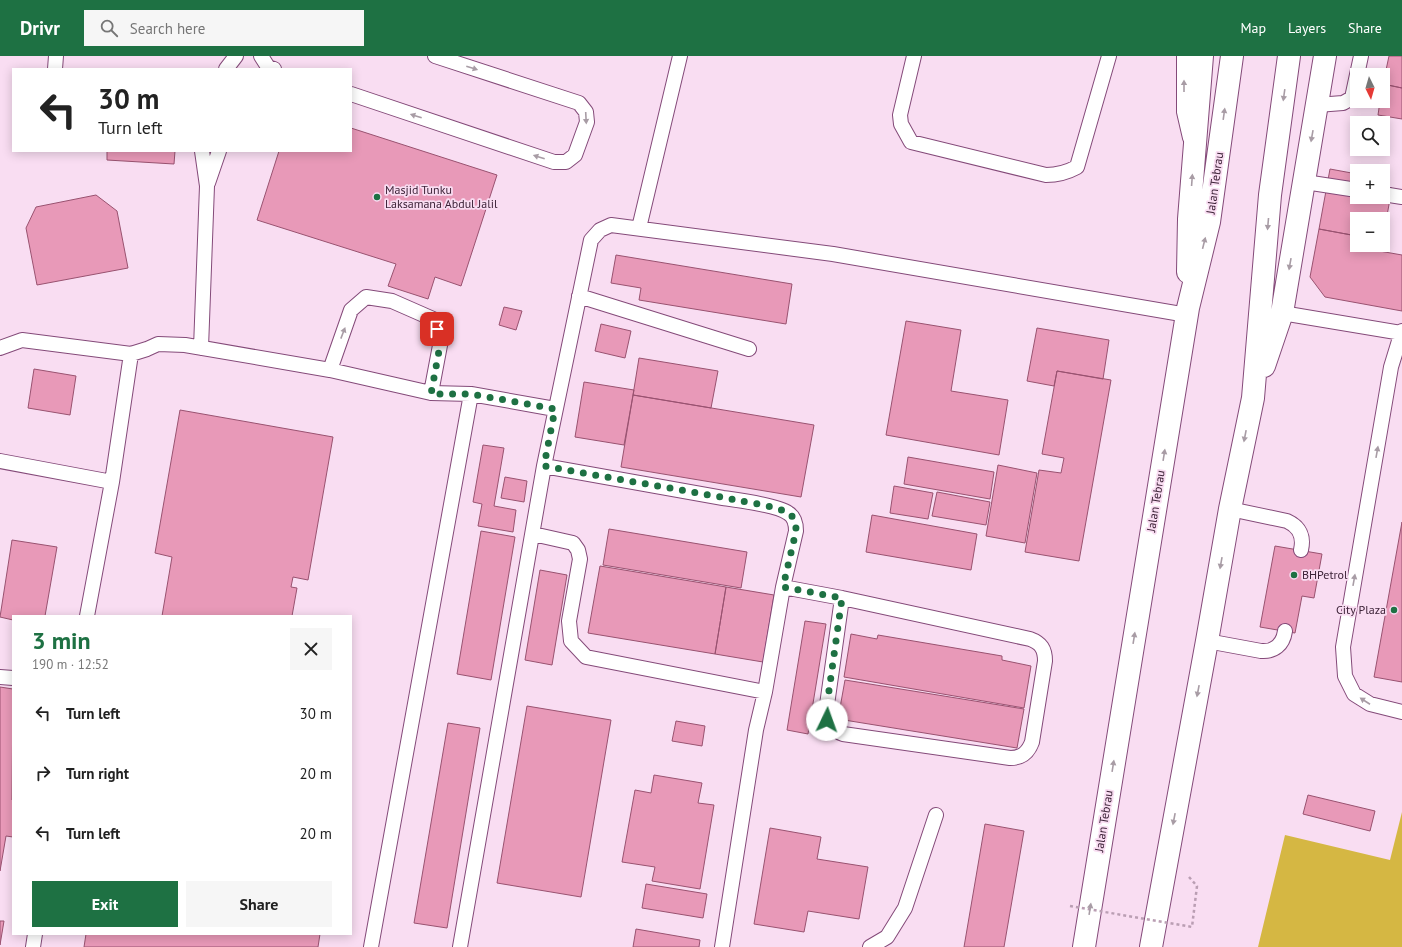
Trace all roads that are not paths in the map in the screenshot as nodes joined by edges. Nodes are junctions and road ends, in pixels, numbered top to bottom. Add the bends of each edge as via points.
1 (56, 56) edge
2 (236, 56) edge
3 (435, 56) edge
4 (680, 56) edge
5 (914, 56) edge
6 (1109, 56) edge
7 (1184, 56) edge
8 (1202, 56) edge
9 (1232, 56) edge
10 (1289, 56) edge
11 (1325, 56) edge
12 (1361, 56) edge
13 (55, 68) edge
14 (227, 68) edge
15 (352, 94) edge
16 (1317, 105) junction
17 (202, 152) edge
18 (219, 152) edge
19 (1194, 152) junction
20 (1304, 182) junction
21 (207, 186) junction
22 (1350, 189) edge
23 (1390, 195) edge
24 (1402, 197) edge
25 (639, 228) junction
26 (579, 296) junction
27 (1187, 311) junction
28 (1282, 313) junction
29 (1402, 333) edge
30 (0, 348) edge
31 (201, 348) junction
32 (749, 349) dead end
33 (131, 354) junction
34 (330, 370) junction
35 (431, 394) junction
36 (471, 394) junction
37 (1253, 398) junction
38 (555, 409) junction
39 (0, 461) edge
40 (544, 466) junction
41 (112, 482) junction
42 (1230, 509) junction
43 (533, 534) junction
44 (1301, 550) dead end
45 (783, 587) junction
46 (842, 598) junction
47 (87, 615) edge
48 (1285, 631) dead end
49 (1207, 641) junction
50 (0, 677) edge
51 (12, 678) edge
52 (765, 692) junction
53 (1402, 712) edge
54 (936, 815) dead end
55 (35, 935) edge
56 (33, 947) edge
57 (371, 947) edge
58 (460, 947) edge
59 (724, 947) edge
60 (870, 947) edge
61 (1084, 947) edge
62 (1150, 947) edge

1 - 13 lane
2 - 14 lane
3 -> 15 lane via 579,103 586,112 587,122 575,155 566,162 554,162
4 - 25 lane
5 - 6 lane via 900,115 901,124 911,142 1046,175 1056,175 1067,173 1077,167
19 -> 7 lane via 1184,112
8 - 19 highway
27 -> 9 highway, Jalan Tebrau via 1209,222
10 -> 37 highway via 1270,195
11 - 16 highway
12 - 16 lane via 1352,98 1343,103
16 -> 20 highway
17 - 21 lane
18 - 21 lane
27 -> 19 highway via 1189,219
20 - 22 lane
20 -> 28 highway
21 - 31 lane
23 - 24 lane
25 - 26 lane via 611,225 600,230 591,240
25 - 27 lane via 833,254
26 - 32 lane
26 - 38 lane
61 -> 27 highway, Jalan Tebrau
28 - 29 lane
28 - 37 highway
53 -> 29 lane via 1370,704 1354,694 1345,676 1343,647 1391,367
30 - 33 lane via 22,340
31 - 33 lane via 158,344
31 - 34 lane
33 - 41 lane
34 - 35 lane
34 -> 35 lane via 352,310 366,297 392,301 434,319 441,340
35 - 36 lane
36 - 38 lane
36 - 57 lane
37 -> 42 highway
38 - 40 lane
39 - 41 lane
40 - 43 lane
40 - 45 lane via 788,512 796,524 796,531
41 - 47 lane
42 - 44 lane via 1294,524 1302,537
42 -> 49 highway
43 - 52 lane via 573,542 578,550 580,560 569,621 571,640 586,657
43 - 58 lane
45 - 46 lane
45 - 52 lane
46 - 46 lane via 1037,641 1045,653 1045,661 1029,749 1017,758 1010,758 836,732 830,727 826,712
48 - 49 lane via 1281,642 1269,651
49 -> 62 highway
50 - 51 lane
52 - 59 lane via 756,730
54 - 60 lane via 905,908 887,938
55 - 56 lane

